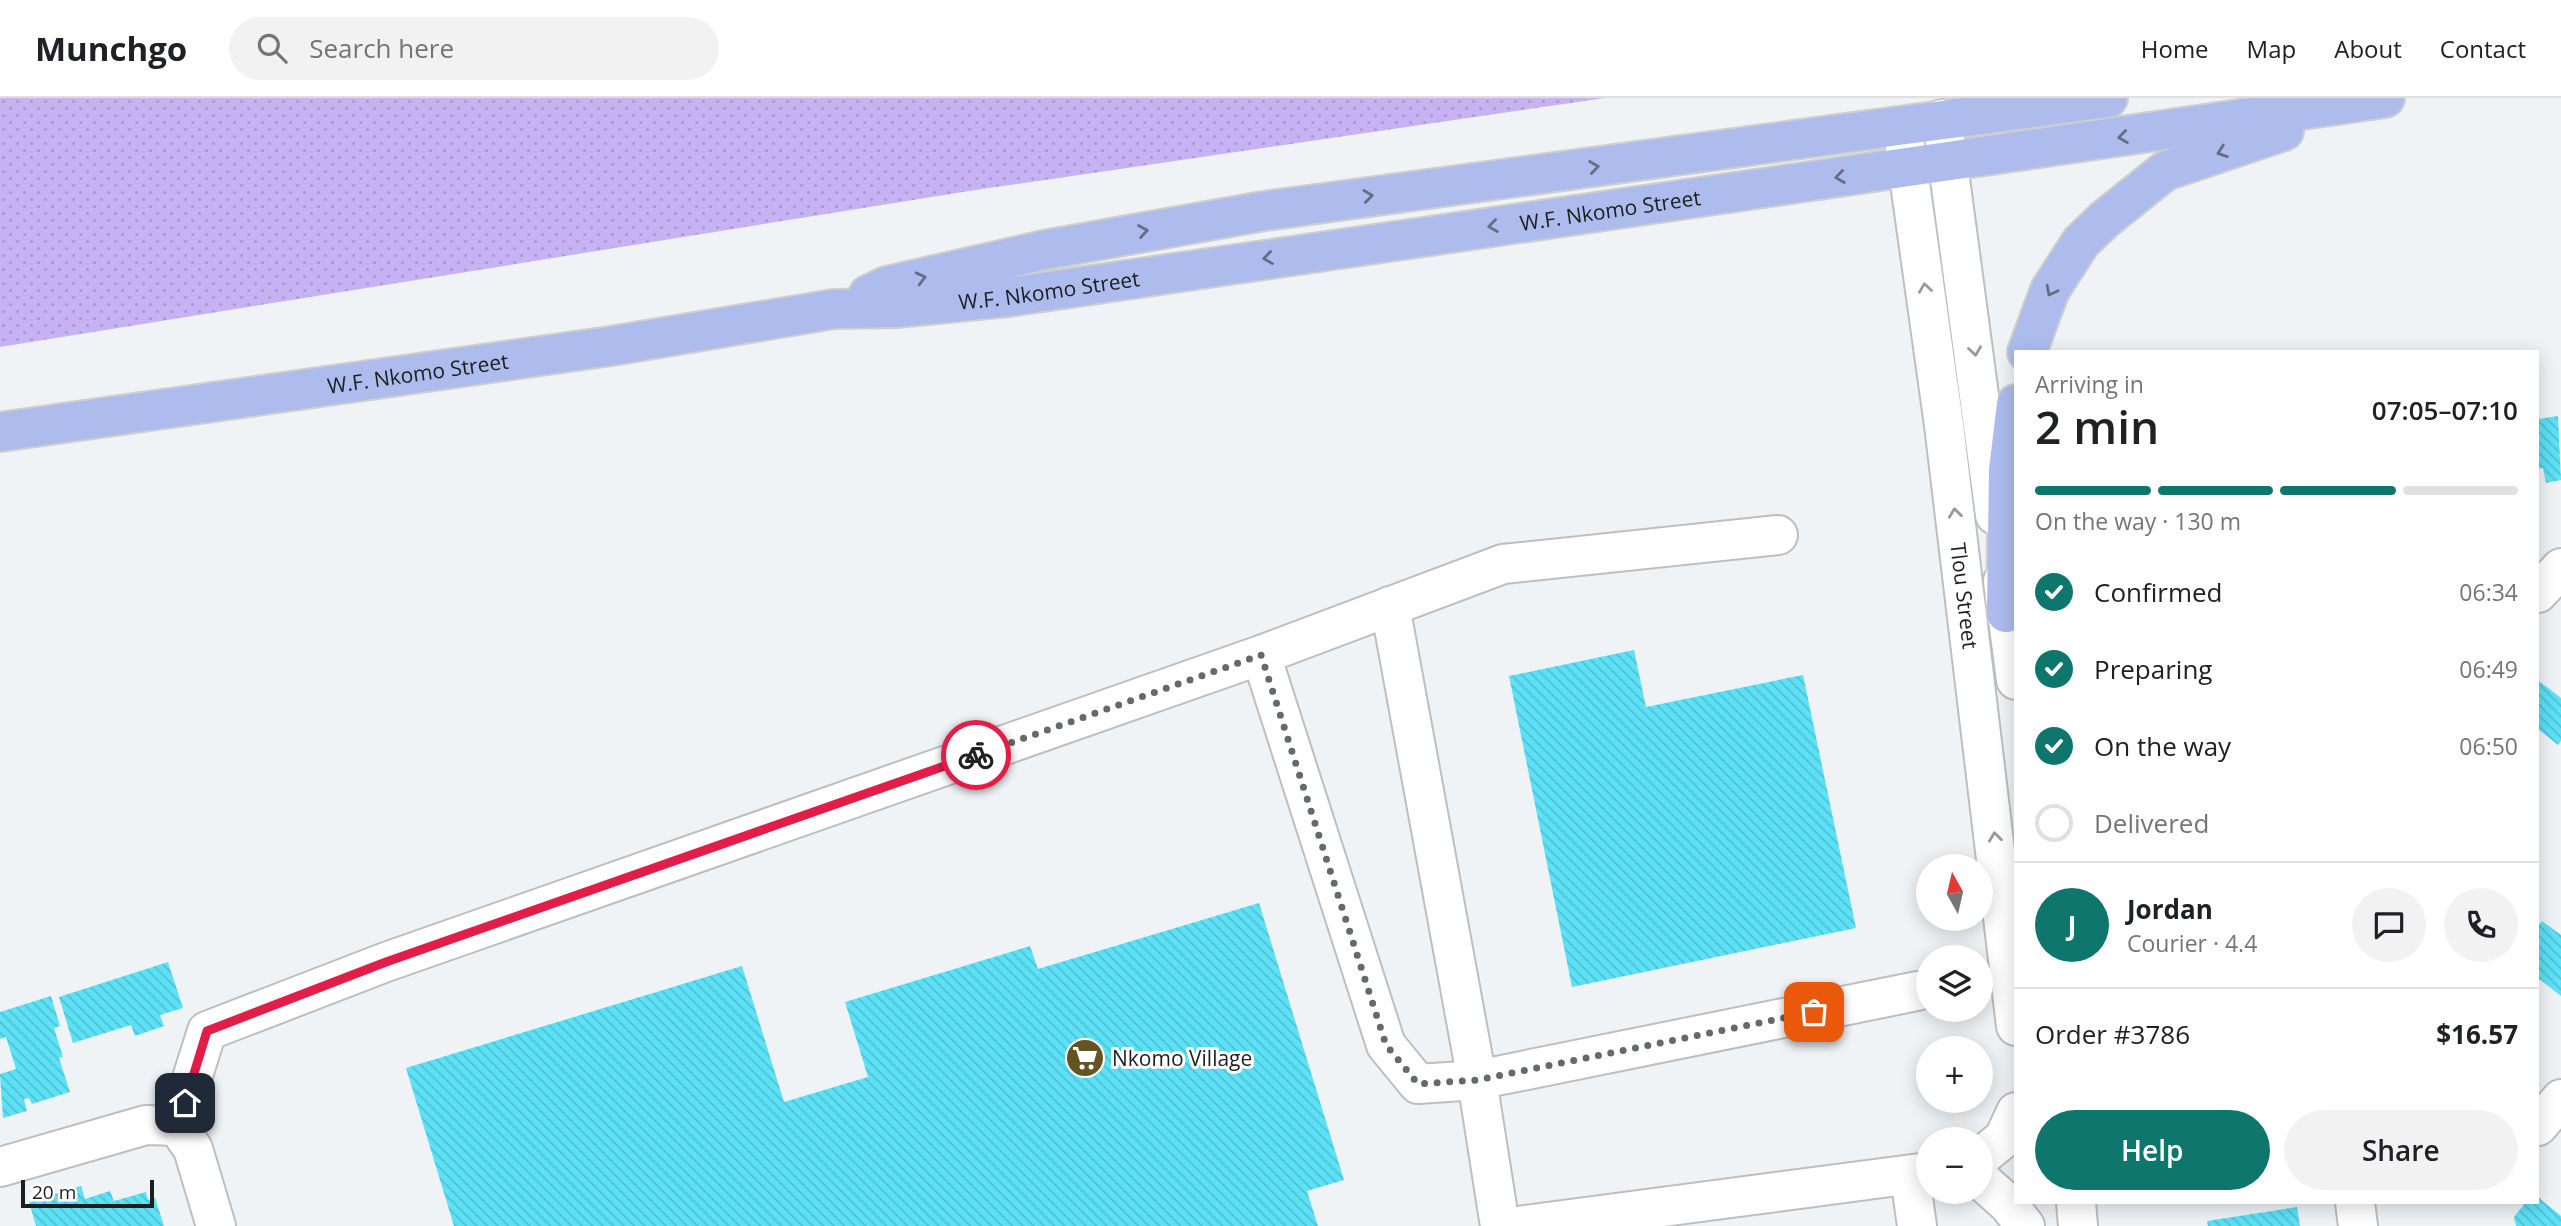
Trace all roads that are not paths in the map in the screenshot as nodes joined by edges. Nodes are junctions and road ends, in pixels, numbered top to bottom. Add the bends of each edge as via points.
1 (2108, 98) edge
2 (2385, 98) edge
3 (2379, 99) edge
4 (1942, 119) junction
5 (1902, 126) junction
6 (1950, 162) junction
7 (1908, 168) junction
8 (834, 309) junction
9 (2028, 350) edge
10 (2014, 419) edge
11 (0, 432) edge
12 (1778, 536) dead end
13 (2561, 568) edge
14 (2539, 592) edge
15 (1390, 606) junction
16 (2006, 614) junction
17 (1261, 655) junction
18 (2014, 667) edge
19 (1916, 991) edge
20 (2014, 1009) edge
21 (1477, 1080) junction
22 (2561, 1099) edge
23 (2014, 1116) edge
24 (2539, 1125) edge
25 (177, 1126) junction
26 (1993, 1147) edge
27 (0, 1167) edge
28 (1916, 1174) edge
29 (1993, 1191) edge
30 (1918, 1204) edge
31 (2035, 1204) edge
32 (2076, 1204) edge
33 (216, 1226) edge
34 (1500, 1226) edge
35 (1518, 1226) edge
36 (1917, 1226) edge
37 (2025, 1226) edge
38 (2038, 1226) edge
39 (2078, 1226) edge

1 - 4 main road, W.F. Nkomo Street
2 - 3 main road, W.F. Nkomo Street
3 -> 6 main road, W.F. Nkomo Street
3 -> 9 main road via 2165,171 2081,242 2050,290
4 - 5 main road, W.F. Nkomo Street
4 - 6 street, Tlou Street
5 - 7 street, Tlou Street
8 -> 5 main road, W.F. Nkomo Street via 887,286 1161,228
6 - 7 main road, W.F. Nkomo Street
6 -> 16 street, Tlou Street
7 -> 8 main road, W.F. Nkomo Street via 1008,297
20 -> 7 street, Tlou Street via 1946,439
8 - 11 main road, W.F. Nkomo Street via 611,346
10 - 16 main road via 2007,470
12 - 15 street via 1503,564
13 - 14 street
15 - 17 street
15 - 21 street
16 - 18 street, Tlou Street
17 - 21 street via 1386,1045 1418,1084
17 - 25 street via 386,962 207,1031
19 - 21 street
21 - 34 street
22 - 24 street
23 - 26 street via 2004,1138
25 - 27 street via 146,1125
25 - 33 street via 193,1149
28 - 35 street
29 - 37 street
30 - 36 street
31 - 38 street
32 - 39 street

